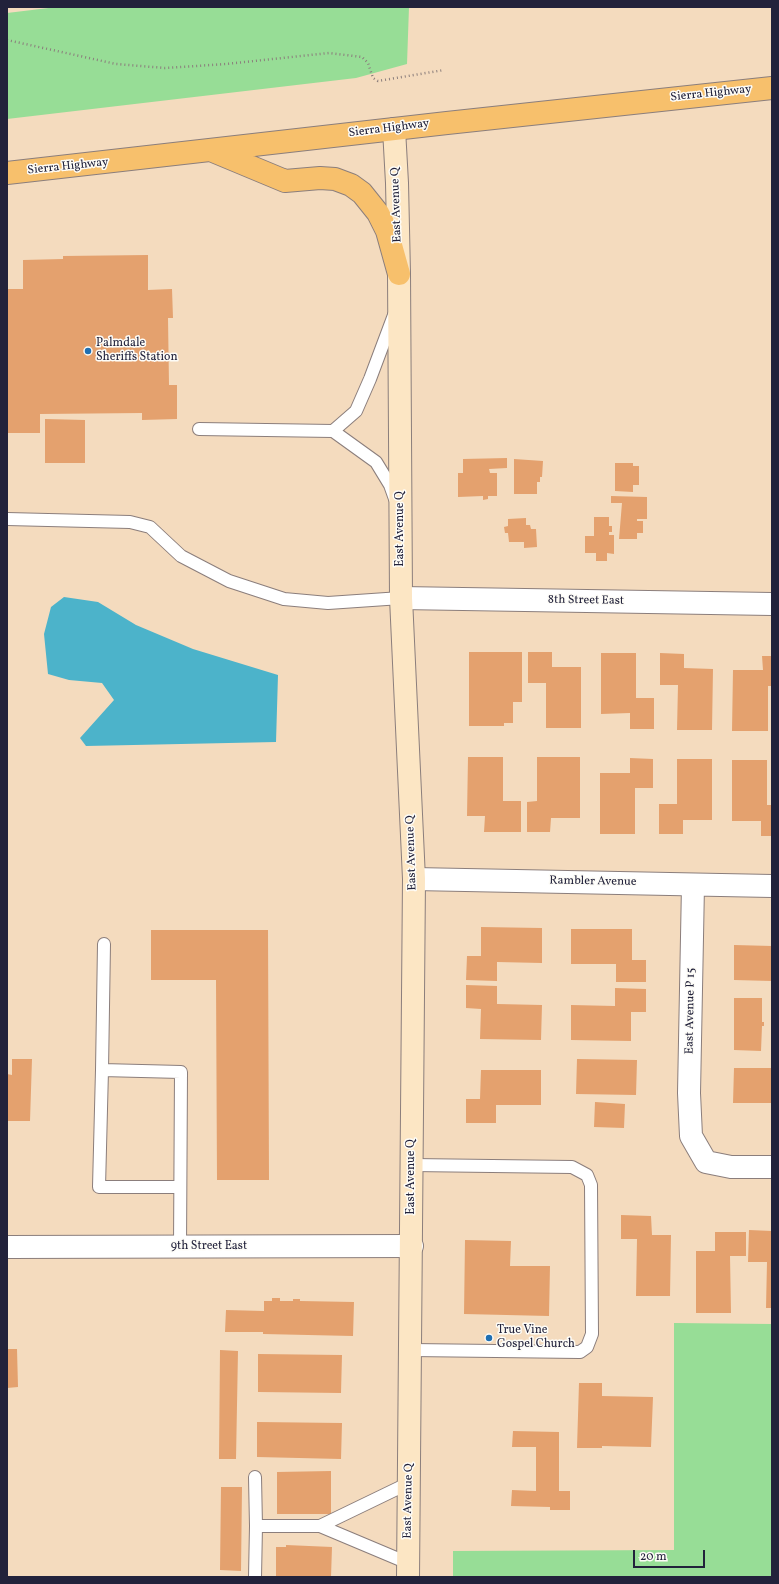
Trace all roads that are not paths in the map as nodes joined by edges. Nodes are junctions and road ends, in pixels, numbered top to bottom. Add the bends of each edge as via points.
1 (772, 88) edge
2 (394, 129) junction
3 (212, 150) junction
4 (7, 173) edge
5 (399, 274) junction
6 (399, 300) junction
7 (199, 429) dead end
8 (333, 431) junction
9 (401, 513) junction
10 (7, 519) edge
11 (401, 598) junction
12 (772, 604) edge
13 (414, 879) junction
14 (693, 885) junction
15 (772, 886) edge
16 (104, 944) dead end
17 (102, 1070) junction
18 (412, 1164) junction
19 (772, 1167) edge
20 (180, 1187) junction
21 (412, 1246) junction
22 (7, 1247) edge
23 (180, 1247) junction
24 (411, 1350) junction
25 (255, 1477) dead end
26 (409, 1483) junction
27 (256, 1526) junction
28 (320, 1526) junction
29 (408, 1570) edge
30 (255, 1577) edge

1 - 2 main road, Sierra Highway
2 - 3 main road, Sierra Highway
2 - 5 main road, East Avenue Q
3 - 4 main road, Sierra Highway
3 - 5 main road via 285,181 320,178 335,179 350,185 362,193 378,213 387,231
5 - 6 main road, East Avenue Q
6 - 8 lane via 356,411
6 - 9 main road, East Avenue Q
7 - 8 lane
8 - 9 lane via 376,462 390,485
9 - 11 main road, East Avenue Q
10 - 11 lane via 130,522 150,527 181,556 228,580 284,599 328,603
11 - 12 street, 8th Street East
11 - 13 main road, East Avenue Q
13 - 14 street, Rambler Avenue
13 - 18 main road, East Avenue Q
14 - 15 street, Rambler Avenue
14 - 19 street, East Avenue P 15 via 689,1093 691,1136 706,1162 732,1167
16 - 17 lane
17 - 20 lane via 181,1072
17 - 20 lane via 99,1188
18 - 21 main road, East Avenue Q
18 - 24 lane via 572,1167 587,1174 591,1186 592,1334 587,1347 580,1352
20 - 23 lane
21 - 23 street, 9th Street East
21 - 24 main road, East Avenue Q
22 - 23 street, 9th Street East
24 - 26 main road, East Avenue Q
25 - 27 lane
26 - 28 lane
26 - 29 main road, East Avenue Q
27 - 28 lane
27 - 30 lane
28 - 29 lane

